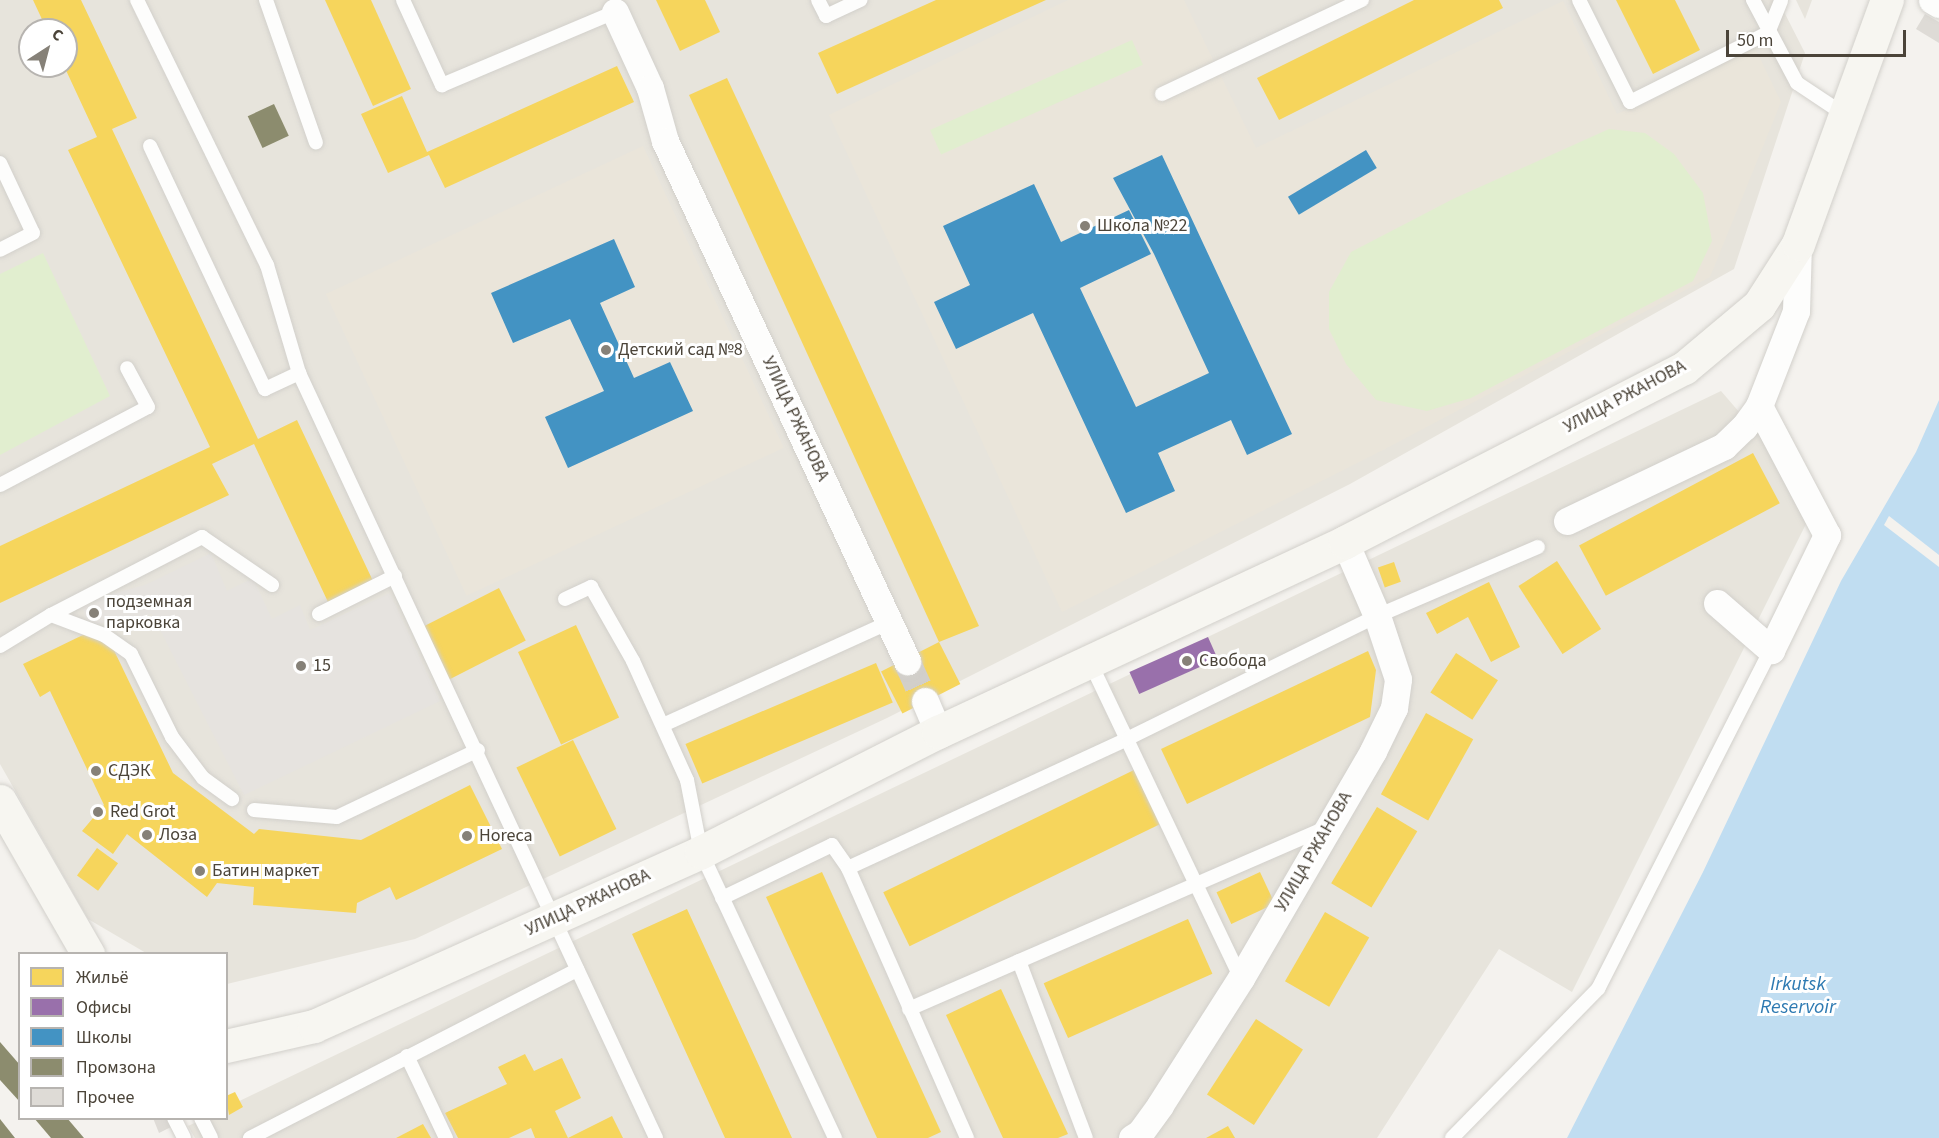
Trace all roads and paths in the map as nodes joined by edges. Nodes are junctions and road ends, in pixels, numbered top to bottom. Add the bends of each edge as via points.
1 (136, 0) edge
2 (266, 0) edge
3 (403, 0) edge
4 (818, 0) edge
5 (861, 0) edge
6 (1362, 0) edge
7 (1579, 0) edge
8 (1753, 0) edge
9 (1781, 0) edge
10 (1887, 0) edge
11 (1932, 0) edge
12 (1939, 4) edge
13 (616, 6) edge
14 (1768, 33) junction
15 (1162, 94) dead end
16 (1846, 116) junction
17 (316, 142) dead end
18 (150, 146) dead end
19 (0, 163) edge
20 (1798, 244) junction
21 (0, 250) edge
22 (127, 368) dead end
23 (299, 373) junction
24 (1759, 406) junction
25 (0, 485) edge
26 (1567, 521) dead end
27 (1345, 542) junction
28 (1538, 547) dead end
29 (395, 576) junction
30 (272, 585) dead end
31 (565, 598) dead end
32 (1717, 603) dead end
33 (319, 614) dead end
34 (51, 615) junction
35 (1377, 616) junction
36 (890, 622) junction
37 (0, 646) edge
38 (1771, 650) junction
39 (907, 661) tunnel mouth
40 (1090, 662) junction
41 (925, 701) tunnel mouth
42 (663, 725) junction
43 (938, 732) junction
44 (1129, 738) junction
45 (478, 750) junction
46 (232, 799) dead end
47 (0, 801) edge
48 (254, 810) dead end
49 (1328, 827) junction
50 (701, 852) junction
51 (848, 868) junction
52 (1196, 885) junction
53 (722, 898) junction
54 (556, 917) junction
55 (87, 952) edge
56 (1019, 961) junction
57 (577, 970) junction
58 (1241, 978) junction
59 (909, 1009) junction
60 (228, 1046) edge
61 (407, 1056) junction
62 (175, 1120) edge
63 (202, 1120) edge
64 (184, 1138) edge
65 (211, 1138) edge
66 (250, 1138) edge
67 (446, 1138) edge
68 (656, 1138) edge
69 (835, 1138) edge
70 (967, 1138) edge
71 (1086, 1138) edge
72 (1132, 1138) edge
73 (1452, 1138) edge

1 - 23 lane via 267,265
2 - 17 lane
3 - 13 lane via 442,85
4 - 5 lane via 826,16
6 - 15 lane
7 - 14 lane via 1630,102
8 - 14 lane
9 - 14 lane
10 - 16 street, УЛИЦА РЖАНОВА
11 - 12 street
13 - 36 street, УЛИЦА РЖАНОВА via 650,88 665,141
14 - 16 lane via 1797,83
16 - 20 street, УЛИЦА РЖАНОВА
18 - 23 lane via 265,389
19 - 21 lane via 33,234
20 - 24 street via 1796,310
20 - 27 street, УЛИЦА РЖАНОВА via 1759,305 1684,368
22 - 25 lane via 148,407
23 - 29 lane
24 - 26 street via 1724,446
24 - 38 street via 1827,535
27 - 35 street, УЛИЦА РЖАНОВА
27 - 40 street, УЛИЦА РЖАНОВА
28 - 35 lane
29 - 33 lane
29 - 45 lane
30 - 34 lane via 202,537
31 - 42 lane via 591,587 633,661
32 - 38 street
34 - 37 lane
34 - 46 lane via 104,635 131,654 172,737 203,778
35 - 44 lane
35 - 49 street, УЛИЦА РЖАНОВА via 1398,679 1394,708
36 - 39 street, УЛИЦА РЖАНОВА
36 - 42 lane
38 - 73 lane via 1598,988
40 - 43 street, УЛИЦА РЖАНОВА
40 - 44 lane
41 - 43 street
42 - 50 lane via 687,780
43 - 50 street, УЛИЦА РЖАНОВА
44 - 51 lane
44 - 52 lane
45 - 48 lane via 337,817
45 - 54 lane
47 - 55 street
49 - 52 lane
49 - 58 street, УЛИЦА РЖАНОВА
50 - 53 lane
50 - 54 street, УЛИЦА РЖАНОВА
51 - 53 lane via 832,845
51 - 59 lane
52 - 56 lane
52 - 58 lane
53 - 69 lane
54 - 57 lane
54 - 60 street, УЛИЦА РЖАНОВА via 314,1026
56 - 59 lane
56 - 71 lane
57 - 61 lane
57 - 68 lane
58 - 72 street, УЛИЦА РЖАНОВА via 1160,1105
59 - 70 lane
61 - 66 lane
61 - 67 lane
62 - 64 lane
63 - 65 lane

